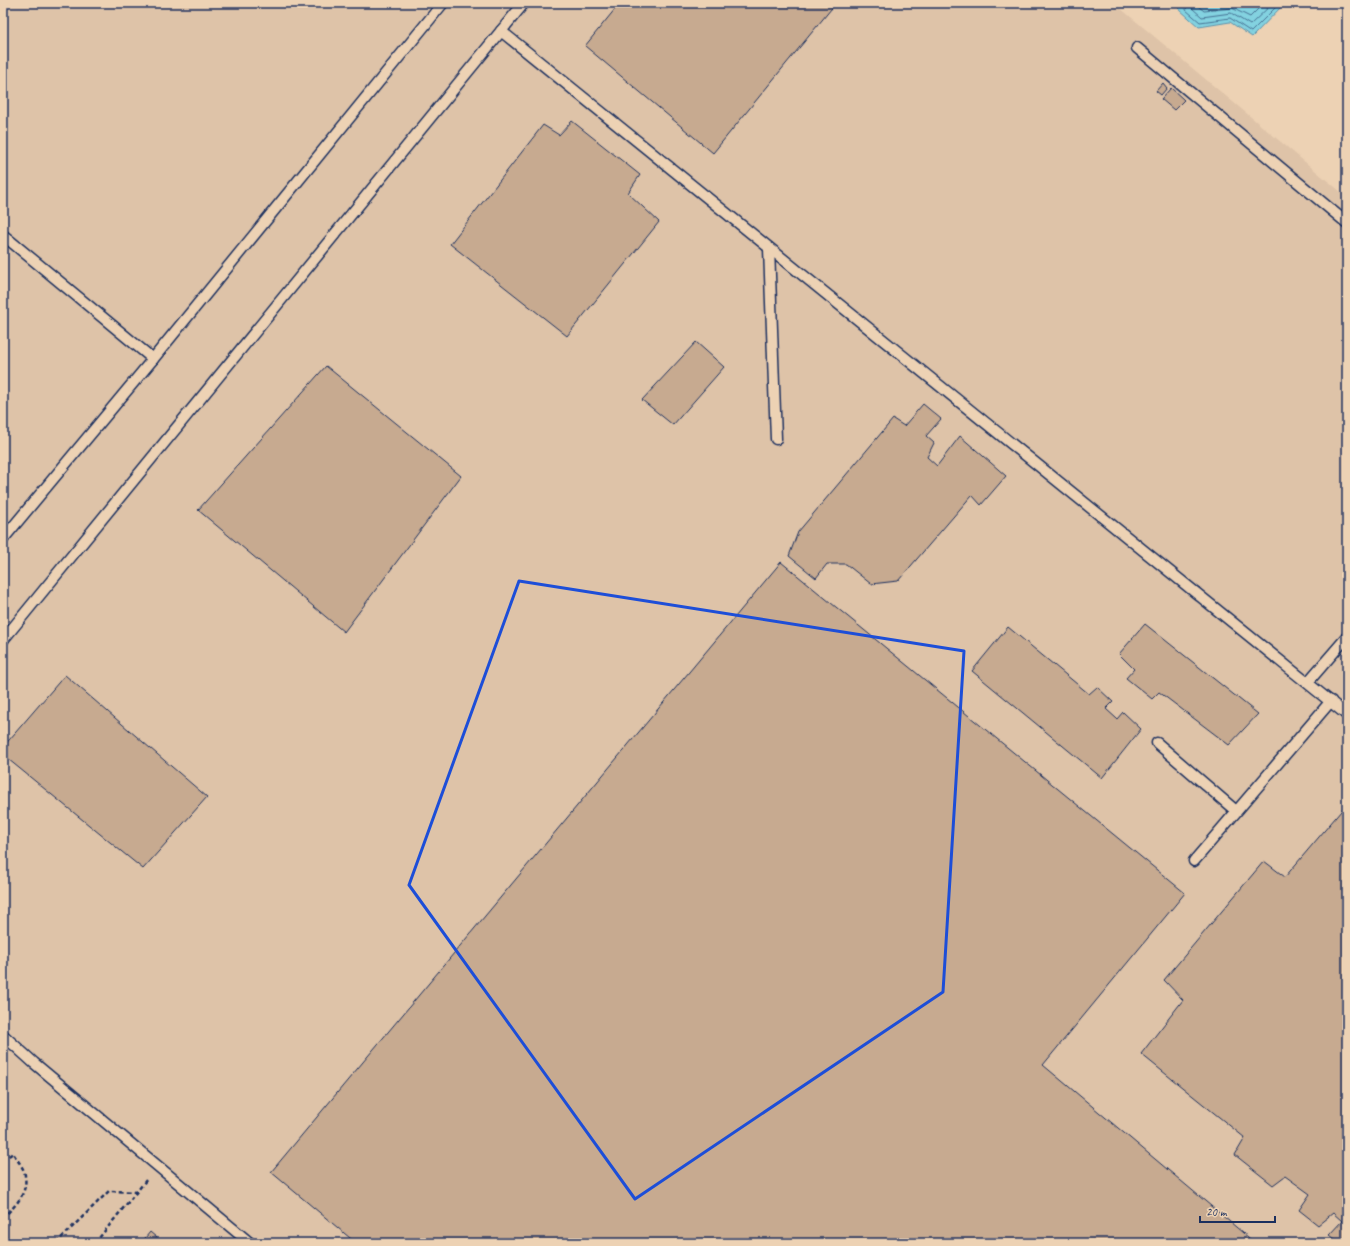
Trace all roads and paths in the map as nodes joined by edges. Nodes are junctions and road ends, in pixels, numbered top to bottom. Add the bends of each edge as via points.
1 (443, 3) edge
2 (524, 3) edge
3 (501, 32) junction
4 (1137, 48) dead end
5 (1347, 223) edge
6 (3, 235) edge
7 (769, 248) junction
8 (153, 359) junction
9 (776, 439) dead end
10 (3, 539) edge
11 (1347, 637) edge
12 (3, 640) edge
13 (1308, 682) junction
14 (1331, 701) junction
15 (1347, 715) edge
16 (1157, 743) dead end
17 (1236, 812) junction
18 (1194, 861) dead end
19 (3, 1035) edge
20 (3, 1160) edge
21 (3, 1216) edge
22 (56, 1243) edge
23 (95, 1243) edge
24 (250, 1243) edge

1 - 8 lane
2 - 3 lane
3 - 7 lane
3 - 12 lane
4 - 5 lane
6 - 8 lane
7 - 9 lane
7 - 13 lane
8 - 10 lane
11 - 13 lane
13 - 14 lane
14 - 15 lane
14 - 17 lane
16 - 17 lane
17 - 18 lane
19 - 24 lane
20 - 21 path via 13,1154 26,1175 24,1193 12,1210
22 - 23 path via 109,1191 137,1192

